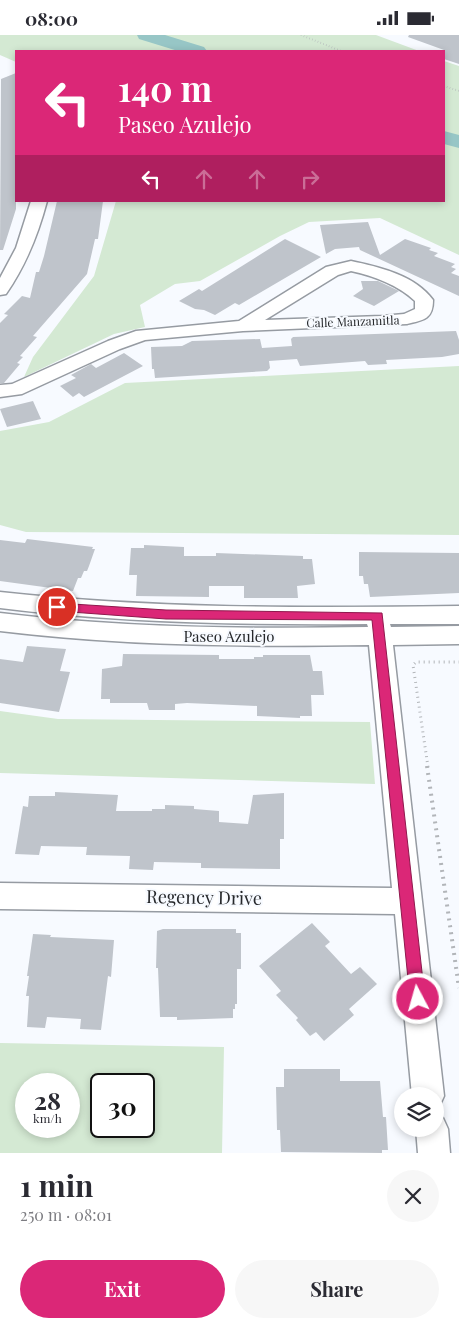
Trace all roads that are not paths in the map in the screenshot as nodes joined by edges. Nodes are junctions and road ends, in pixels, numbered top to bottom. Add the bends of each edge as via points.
1 (39, 202) edge
2 (0, 289) edge
3 (243, 326) junction
4 (0, 391) edge
5 (0, 600) edge
6 (459, 615) edge
7 (0, 622) edge
8 (379, 626) junction
9 (459, 635) edge
10 (0, 896) edge
11 (407, 901) junction
12 (427, 1087) edge
13 (433, 1137) edge
14 (434, 1153) edge

1 - 2 street via 28,241 14,272
3 - 3 street, Calle Manzamitla via 407,319 424,312 424,300 415,290 366,269 350,267 332,271
3 - 4 street, Calle Manzamitla via 142,335 15,390
5 - 8 street, Paseo Azulejo via 95,611
6 - 8 street, Paseo Azulejo
7 - 8 street, Paseo Azulejo via 162,637
8 - 9 street, Paseo Azulejo
8 - 11 street
10 - 11 street, Regency Drive
11 - 12 street
13 - 14 street

